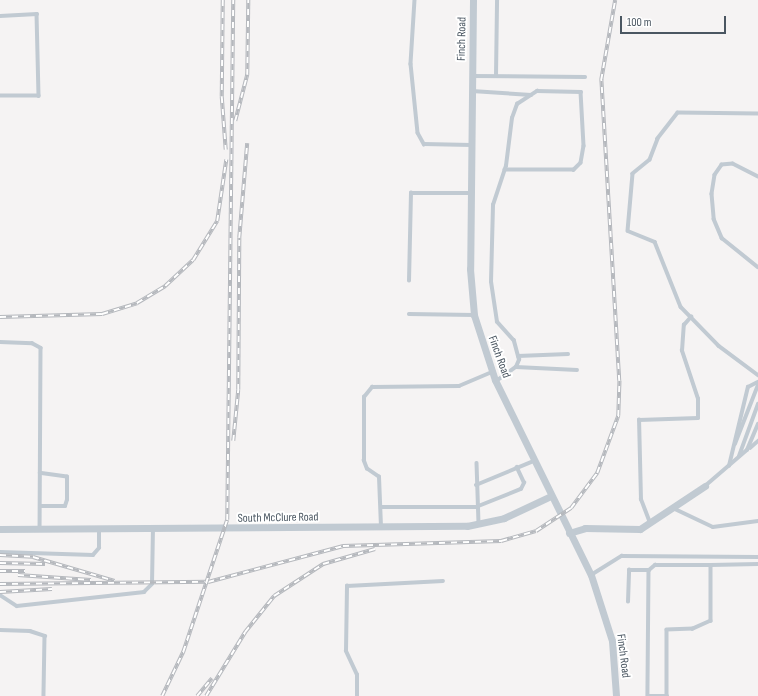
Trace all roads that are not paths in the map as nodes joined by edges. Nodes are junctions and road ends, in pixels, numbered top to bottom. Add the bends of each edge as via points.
1 (415, 0) edge
2 (473, 0) edge
3 (497, 0) edge
4 (0, 16) edge
5 (472, 76) junction
6 (496, 76) junction
7 (585, 77) dead end
8 (472, 91) junction
9 (530, 95) junction
10 (0, 96) edge
11 (758, 114) edge
12 (471, 145) junction
13 (505, 170) junction
14 (758, 178) edge
15 (471, 193) junction
16 (758, 267) edge
17 (409, 281) dead end
18 (409, 314) dead end
19 (474, 315) junction
20 (691, 317) junction
21 (0, 342) edge
22 (568, 354) dead end
23 (518, 356) junction
24 (516, 367) junction
25 (577, 370) dead end
26 (492, 372) junction
27 (758, 375) edge
28 (495, 382) junction
29 (758, 384) edge
30 (758, 404) edge
31 (758, 424) edge
32 (758, 441) edge
33 (747, 450) junction
34 (736, 460) junction
35 (534, 461) junction
36 (477, 463) dead end
37 (728, 466) junction
38 (517, 468) junction
39 (40, 473) junction
40 (476, 485) junction
41 (705, 486) joint
42 (551, 496) junction
43 (40, 506) junction
44 (382, 507) junction
45 (476, 507) junction
46 (673, 508) junction
47 (758, 521) edge
48 (479, 524) junction
49 (650, 524) junction
50 (381, 528) junction
51 (0, 529) edge
52 (40, 529) junction
53 (99, 529) junction
54 (153, 529) junction
55 (569, 533) junction
56 (0, 552) edge
57 (758, 557) edge
58 (758, 564) edge
59 (712, 565) junction
60 (649, 570) junction
61 (591, 574) junction
62 (443, 581) dead end
63 (0, 594) edge
64 (628, 602) dead end
65 (0, 630) edge
66 (44, 696) edge
67 (357, 696) edge
68 (616, 696) edge
69 (667, 696) edge

1 - 12 lane via 411,64 418,133 424,144
2 - 5 street, Finch Road
3 - 6 lane
4 - 10 lane via 37,14 39,96
5 - 6 lane
5 - 8 street, Finch Road
6 - 7 lane
8 - 9 lane
8 - 12 street, Finch Road
9 - 13 lane via 517,104 512,118
9 - 13 lane via 537,91 582,92 584,146 581,163 574,170
11 - 20 lane via 678,113 658,139 650,160 633,174 628,231 655,242 681,307
12 - 15 street, Finch Road
13 - 23 lane via 494,205 491,282 501,331 514,341
14 - 16 lane via 733,164 722,165 715,175 712,194 714,219 722,238
15 - 17 lane via 411,193
15 - 19 street, Finch Road via 470,269
18 - 19 lane
19 - 26 street, Finch Road
20 - 27 lane via 730,355
20 - 49 lane via 684,325 682,351 698,399 698,418 639,420 641,500
21 - 39 lane via 32,343 41,348
22 - 23 lane
23 - 24 lane
24 - 25 lane
24 - 28 lane
26 - 28 street, Finch Road
26 - 44 lane via 459,386 372,387 364,397 364,461 367,469 379,477
28 - 35 street, Finch Road
29 - 37 lane via 748,387
30 - 34 lane
31 - 33 lane
32 - 33 lane
33 - 34 lane
34 - 37 lane
35 - 38 lane
35 - 42 street, Finch Road
36 - 40 lane
37 - 41 lane
38 - 40 lane
38 - 45 lane via 524,483 521,489
39 - 43 lane
39 - 43 lane via 67,477 67,500 65,506
40 - 45 lane
41 - 46 street
42 - 48 street, South McClure Road via 504,518
42 - 55 street, Finch Road
43 - 52 lane
44 - 45 lane
44 - 50 lane
45 - 48 lane
46 - 47 lane via 713,527
46 - 49 street
48 - 50 street, South McClure Road
49 - 55 street via 636,530 585,528
50 - 54 street, South McClure Road
51 - 52 street, South McClure Road
52 - 53 street, South McClure Road
53 - 54 street, South McClure Road
53 - 56 lane via 99,548 93,555
54 - 63 lane via 152,584 144,592 17,606
55 - 61 street, Finch Road
57 - 61 lane via 622,556
58 - 59 lane
59 - 60 lane via 655,565
59 - 69 lane via 711,621 693,629 667,630
60 - 64 lane via 629,570
60 - 69 lane via 648,696
61 - 68 street, Finch Road via 612,641
62 - 67 lane via 347,586 346,651 357,675
65 - 66 lane via 30,631 45,636

